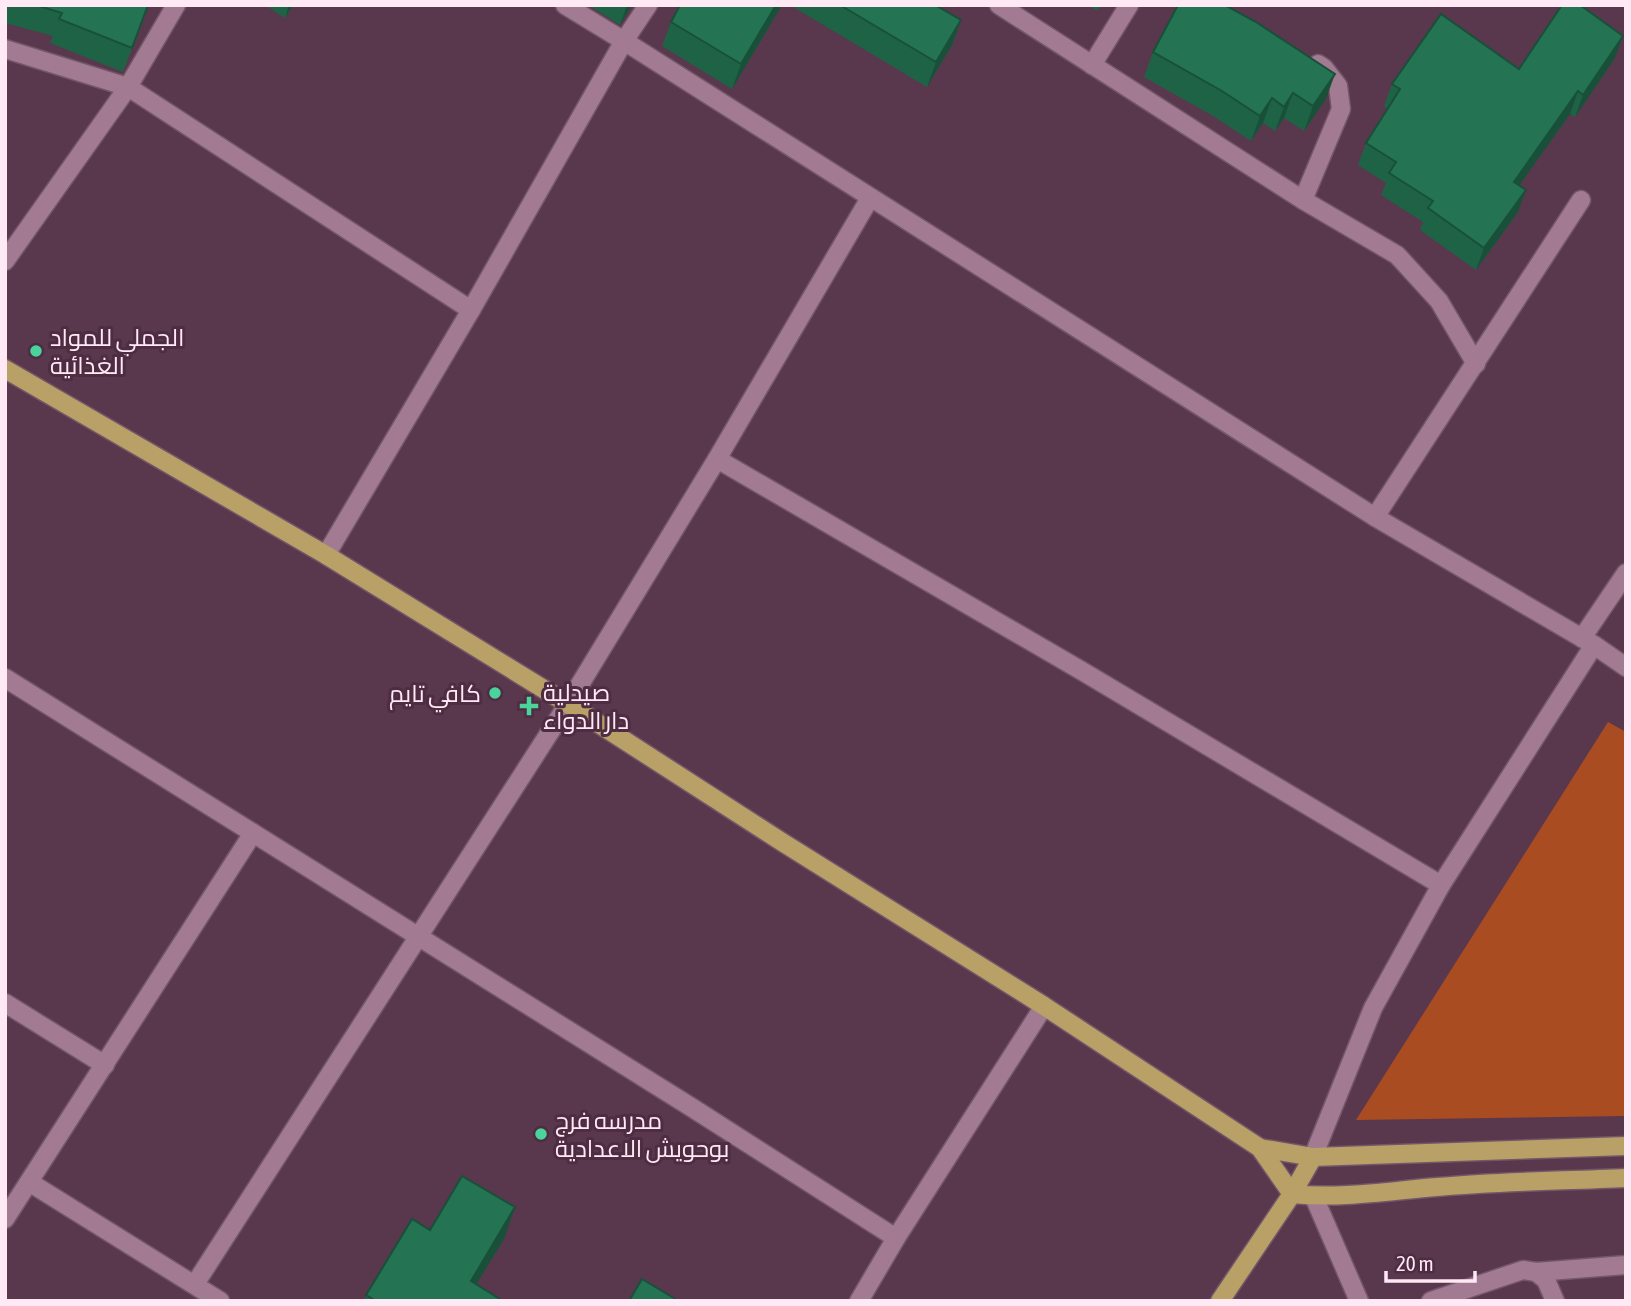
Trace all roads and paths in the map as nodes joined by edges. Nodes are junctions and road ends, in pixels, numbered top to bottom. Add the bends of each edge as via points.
1 (176, 5) edge
2 (565, 5) edge
3 (648, 5) edge
4 (999, 5) edge
5 (1129, 5) edge
6 (624, 41) junction
7 (5, 49) edge
8 (1302, 54) edge
9 (1092, 65) junction
10 (128, 87) junction
11 (870, 198) junction
12 (1303, 200) junction
13 (1581, 200) dead end
14 (5, 261) edge
15 (471, 310) junction
16 (1476, 364) junction
17 (5, 369) edge
18 (717, 459) junction
19 (1375, 517) junction
20 (326, 555) junction
21 (1626, 573) edge
22 (1588, 642) junction
23 (1626, 667) edge
24 (5, 678) edge
25 (568, 704) junction
26 (253, 834) junction
27 (1441, 885) junction
28 (418, 938) junction
29 (5, 1003) edge
30 (1044, 1006) junction
31 (105, 1065) junction
32 (1626, 1146) edge
33 (1260, 1148) junction
34 (1313, 1157) junction
35 (1626, 1178) edge
36 (29, 1182) junction
37 (1292, 1194) junction
38 (1314, 1197) junction
39 (5, 1219) edge
40 (896, 1238) junction
41 (1626, 1265) edge
42 (1536, 1272) junction
43 (195, 1284) junction
44 (220, 1301) edge
45 (859, 1301) edge
46 (1220, 1301) edge
47 (1359, 1301) edge
48 (1431, 1301) edge
49 (1555, 1301) edge

1 - 10 street
2 - 6 street
3 - 6 street
4 - 9 street
5 - 9 street
6 - 11 street
6 - 15 street
7 - 10 street
8 - 12 street via 1325,68 1338,86 1341,109
9 - 12 street
10 - 14 street
10 - 15 street
11 - 18 street
11 - 19 street
12 - 16 street via 1397,255 1439,301
13 - 16 street
15 - 20 street
16 - 19 street
17 - 20 main road
18 - 25 street
18 - 27 street
19 - 22 street
20 - 25 main road
21 - 22 street
22 - 23 street
22 - 27 street
24 - 26 street
25 - 28 street
25 - 30 main road
26 - 28 street
26 - 31 street
27 - 34 street via 1373,1008
28 - 40 street
28 - 43 street
29 - 31 street
30 - 33 main road
30 - 40 street
31 - 36 street
32 - 34 main road
33 - 34 main road
33 - 37 main road
34 - 37 main road
35 - 38 main road
36 - 39 street
36 - 43 street
37 - 38 main road
37 - 46 main road
38 - 47 street
40 - 45 street
41 - 42 street
42 - 48 street via 1523,1270
42 - 49 street via 1546,1280
43 - 44 street

